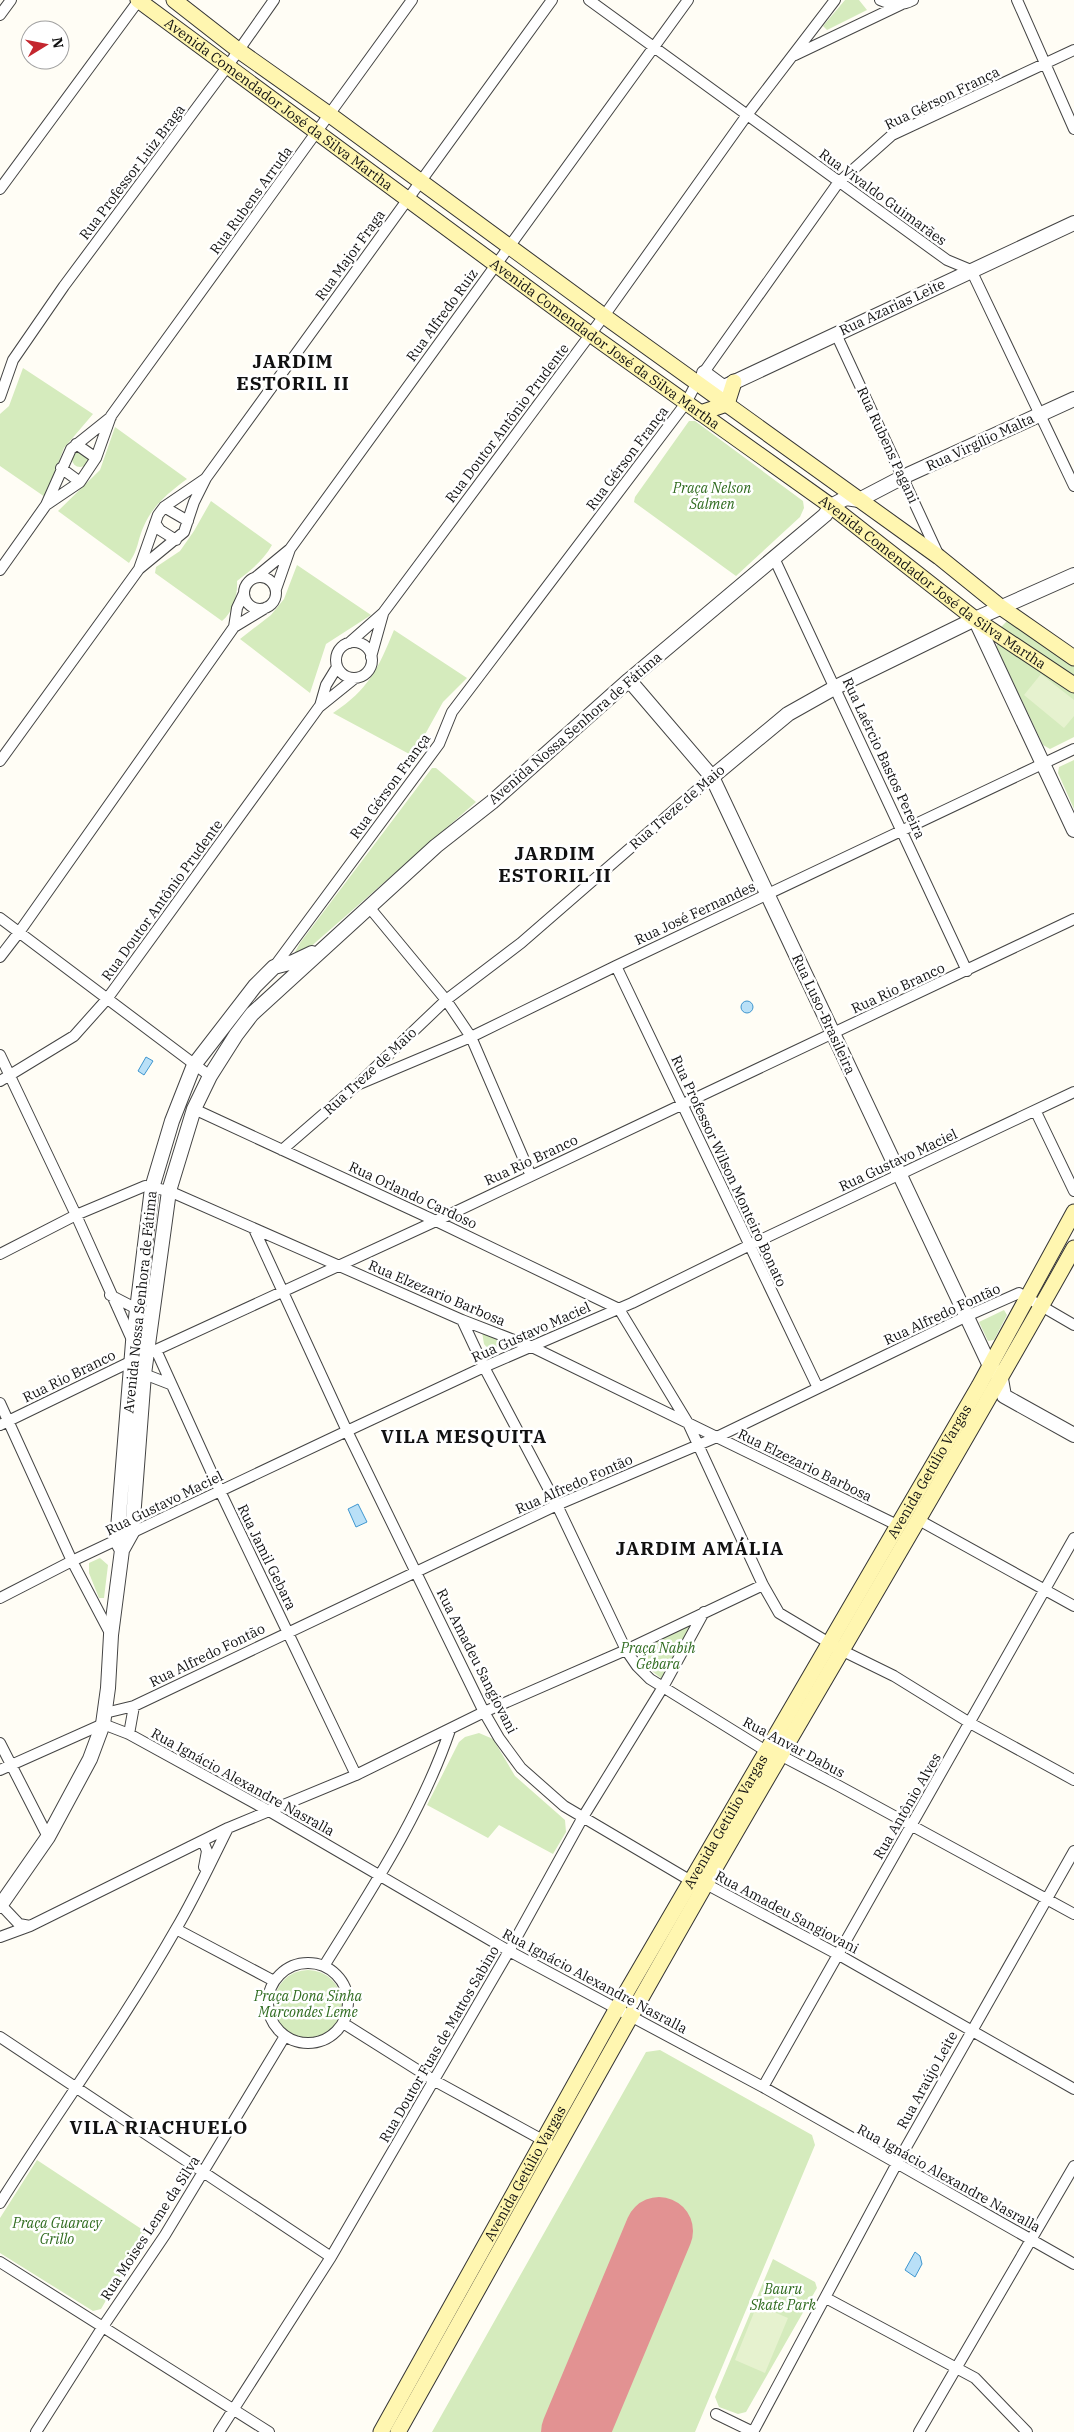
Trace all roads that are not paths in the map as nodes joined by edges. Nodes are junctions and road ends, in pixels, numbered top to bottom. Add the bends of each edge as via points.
1 (11, 0) edge
2 (138, 0) edge
3 (174, 0) edge
4 (274, 0) edge
5 (412, 0) edge
6 (552, 0) edge
7 (589, 0) edge
8 (688, 0) edge
9 (835, 0) edge
10 (880, 0) edge
11 (913, 0) edge
12 (1008, 0) edge
13 (1017, 0) edge
14 (902, 4) junction
15 (1023, 12) junction
16 (0, 15) edge
17 (654, 47) junction
18 (238, 50) junction
19 (1074, 50) edge
20 (794, 56) junction
21 (1044, 64) junction
22 (227, 67) junction
23 (330, 114) junction
24 (747, 116) junction
25 (1074, 129) edge
26 (317, 133) junction
27 (421, 180) junction
28 (838, 183) junction
29 (0, 189) edge
30 (408, 199) junction
31 (1074, 223) edge
32 (511, 246) junction
33 (496, 264) junction
34 (971, 270) junction
35 (604, 316) junction
36 (590, 334) junction
37 (836, 334) junction
38 (13, 360) junction
39 (0, 367) edge
40 (700, 378) junction
41 (723, 387) junction
42 (1, 393) edge
43 (1074, 399) edge
44 (686, 403) junction
45 (727, 404) junction
46 (700, 413) junction
47 (1040, 414) junction
48 (743, 415) junction
49 (111, 416) junction
50 (731, 434) junction
51 (76, 444) junction
52 (96, 458) junction
53 (61, 468) junction
54 (903, 477) junction
55 (206, 478) junction
56 (80, 482) junction
57 (1074, 486) edge
58 (859, 500) junction
59 (46, 505) junction
60 (164, 507) junction
61 (828, 511) junction
62 (846, 518) junction
63 (188, 521) junction
64 (155, 523) junction
65 (176, 540) junction
66 (290, 549) junction
67 (939, 557) junction
68 (774, 558) junction
69 (139, 569) junction
70 (0, 570) edge
71 (1074, 575) edge
72 (256, 578) junction
73 (276, 590) junction
74 (244, 593) junction
75 (267, 608) junction
76 (1002, 608) junction
77 (383, 613) junction
78 (975, 619) junction
79 (234, 627) junction
80 (349, 643) junction
81 (371, 657) junction
82 (1074, 658) edge
83 (337, 667) junction
84 (355, 678) junction
85 (628, 680) junction
86 (1074, 685) edge
87 (836, 687) junction
88 (319, 707) junction
89 (1074, 749) edge
90 (0, 761) edge
91 (1042, 763) junction
92 (712, 777) junction
93 (1074, 830) edge
94 (902, 831) junction
95 (768, 894) junction
96 (369, 907) junction
97 (0, 918) edge
98 (1074, 919) edge
99 (20, 931) junction
100 (328, 944) junction
101 (0, 957) edge
102 (616, 966) junction
103 (277, 967) junction
104 (967, 971) junction
105 (288, 982) junction
106 (107, 999) junction
107 (446, 1000) junction
108 (833, 1034) junction
109 (470, 1037) junction
110 (392, 1052) junction
111 (0, 1055) edge
112 (194, 1065) junction
113 (400, 1066) junction
114 (210, 1076) junction
115 (5, 1079) edge
116 (357, 1085) junction
117 (1074, 1092) edge
118 (681, 1104) junction
119 (194, 1109) junction
120 (1036, 1112) junction
121 (282, 1150) junction
122 (899, 1174) junction
123 (531, 1176) junction
124 (152, 1188) junction
125 (169, 1191) junction
126 (1074, 1191) edge
127 (1074, 1212) edge
128 (76, 1216) junction
129 (436, 1221) junction
130 (254, 1229) junction
131 (748, 1246) junction
132 (1074, 1248) edge
133 (0, 1254) edge
134 (338, 1265) junction
135 (282, 1292) junction
136 (110, 1295) junction
137 (1027, 1298) junction
138 (1041, 1307) junction
139 (137, 1309) junction
140 (619, 1309) junction
141 (967, 1316) junction
142 (462, 1320) junction
143 (1074, 1325) edge
144 (133, 1342) junction
145 (532, 1347) junction
146 (152, 1352) junction
147 (132, 1361) junction
148 (990, 1366) junction
149 (484, 1367) junction
150 (144, 1374) junction
151 (1000, 1379) junction
152 (170, 1384) junction
153 (979, 1386) junction
154 (818, 1388) junction
155 (998, 1395) junction
156 (0, 1403) edge
157 (4, 1423) edge
158 (688, 1424) junction
159 (347, 1431) junction
160 (1074, 1435) edge
161 (717, 1437) junction
162 (698, 1444) junction
163 (220, 1491) junction
164 (557, 1506) junction
165 (917, 1519) junction
166 (897, 1525) junction
167 (132, 1532) junction
168 (1074, 1538) edge
169 (120, 1546) junction
170 (72, 1561) junction
171 (416, 1573) junction
172 (763, 1585) junction
173 (1046, 1590) junction
174 (0, 1598) edge
175 (1074, 1606) edge
176 (704, 1612) junction
177 (287, 1632) junction
178 (111, 1635) junction
179 (835, 1646) junction
180 (626, 1650) junction
181 (663, 1687) junction
182 (134, 1706) junction
183 (484, 1712) junction
184 (104, 1719) junction
185 (970, 1723) junction
186 (450, 1730) junction
187 (129, 1734) junction
188 (0, 1743) edge
189 (773, 1753) junction
190 (11, 1765) junction
191 (0, 1770) edge
192 (356, 1774) junction
193 (1074, 1780) edge
194 (269, 1811) junction
195 (583, 1817) junction
196 (912, 1826) junction
197 (228, 1828) junction
198 (48, 1837) junction
199 (203, 1841) junction
200 (1074, 1851) edge
201 (380, 1877) junction
202 (202, 1878) junction
203 (698, 1882) junction
204 (1047, 1898) junction
205 (0, 1906) edge
206 (1074, 1914) edge
207 (30, 1926) junction
208 (176, 1929) junction
209 (0, 1937) edge
210 (509, 1951) junction
211 (839, 1955) junction
212 (324, 1966) junction
213 (274, 1981) junction
214 (616, 2010) junction
215 (631, 2016) junction
216 (343, 2023) junction
217 (971, 2029) junction
218 (285, 2036) junction
219 (0, 2038) edge
220 (435, 2081) junction
221 (763, 2087) junction
222 (77, 2088) junction
223 (1074, 2089) edge
224 (544, 2141) junction
225 (558, 2149) junction
226 (896, 2165) junction
227 (1074, 2166) edge
228 (202, 2173) junction
229 (0, 2203) edge
230 (1032, 2240) junction
231 (331, 2258) junction
232 (0, 2262) edge
233 (1074, 2264) edge
234 (826, 2298) junction
235 (102, 2328) junction
236 (956, 2368) junction
237 (233, 2409) junction
238 (716, 2414) dead end
239 (36, 2432) edge
240 (219, 2432) edge
241 (268, 2432) edge
242 (381, 2432) edge
243 (398, 2432) edge
244 (753, 2432) edge
245 (919, 2432) edge
246 (1027, 2432) edge

1 - 16 street
2 - 22 main road, Avenida Comendador José da Silva Martha
2 - 29 street
3 - 18 main road, Avenida Comendador José da Silva Martha
4 - 18 street, Rua Professor Luiz Braga
5 - 23 street, Rua Rubens Arruda
6 - 27 street, Rua Major Fraga
7 - 17 street, Rua Vivaldo Guimarães
8 - 17 street, Rua Alfredo Ruiz
9 - 20 street, Rua Doutor Antônio Prudente
10 - 14 street
11 - 14 street, Rua Doutor Antônio Prudente
12 - 15 street
13 - 15 street
14 - 20 street, Rua Doutor Antônio Prudente
15 - 21 street
17 - 24 street, Rua Vivaldo Guimarães
17 - 32 street, Rua Alfredo Ruiz
18 - 22 street, Rua Professor Luiz Braga
18 - 23 main road, Avenida Comendador José da Silva Martha
19 - 21 street, Rua Gérson França
20 - 24 street, Rua Doutor Antônio Prudente
21 - 25 street
21 - 28 street, Rua Gérson França via 892,135
22 - 26 main road, Avenida Comendador José da Silva Martha
22 - 38 street, Rua Professor Luiz Braga
23 - 26 street, Rua Rubens Arruda
23 - 27 main road, Avenida Comendador José da Silva Martha
24 - 28 street, Rua Vivaldo Guimarães
24 - 35 street, Rua Doutor Antônio Prudente
26 - 30 main road, Avenida Comendador José da Silva Martha
26 - 49 street, Rua Rubens Arruda
27 - 30 street, Rua Major Fraga
27 - 32 main road, Avenida Comendador José da Silva Martha
28 - 34 street, Rua Vivaldo Guimarães via 947,260
28 - 40 street, Rua Gérson França
30 - 33 main road, Avenida Comendador José da Silva Martha
30 - 55 street, Rua Major Fraga
31 - 34 street, Rua Azarias Leite
32 - 33 street, Rua Alfredo Ruiz
32 - 35 main road, Avenida Comendador José da Silva Martha
33 - 36 main road, Avenida Comendador José da Silva Martha
33 - 66 street, Rua Alfredo Ruiz
34 - 37 street, Rua Azarias Leite
34 - 47 street
35 - 36 street, Rua Doutor Antônio Prudente
35 - 40 main road, Avenida Comendador José da Silva Martha
36 - 44 main road, Avenida Comendador José da Silva Martha
36 - 77 street, Rua Doutor Antônio Prudente
37 - 41 street, Rua Azarias Leite
37 - 54 street, Rua Rubens Pagani
38 - 39 street, Rua Professor Luiz Braga
38 - 42 street, Rua Professor Luiz Braga
40 - 41 main road, Avenida Comendador José da Silva Martha
40 - 44 street, Rua Gérson França
41 - 45 main road
41 - 45 main road, Avenida Comendador José da Silva Martha
43 - 47 street, Rua Virgílio Malta
44 - 46 main road, Avenida Comendador José da Silva Martha
44 - 103 street, Rua Gérson França via 452,712 440,744
45 - 46 main road
45 - 48 main road, Avenida Comendador José da Silva Martha
46 - 50 main road, Avenida Comendador José da Silva Martha
47 - 54 street, Rua Virgílio Malta
47 - 57 street
48 - 50 main road
48 - 58 main road, Avenida Comendador José da Silva Martha
49 - 51 street, Rua Rubens Arruda
49 - 52 street, Rua Rubens Arruda
50 - 61 main road, Avenida Comendador José da Silva Martha
51 - 52 street
51 - 53 street, Rua Rubens Arruda
52 - 56 street, Rua Rubens Arruda
53 - 56 street
53 - 59 street, Rua Rubens Arruda
54 - 58 street, Rua Virgílio Malta
54 - 67 street, Rua Rubens Pagani
55 - 60 street, Rua Major Fraga
55 - 63 street, Rua Major Fraga
56 - 59 street, Rua Rubens Arruda
58 - 61 street, Rua Virgílio Malta via 846,498
58 - 62 main road via 861,514
58 - 67 main road, Avenida Comendador José da Silva Martha
59 - 70 street, Rua Rubens Arruda
60 - 63 street
60 - 64 street, Rua Major Fraga
61 - 62 main road, Avenida Comendador José da Silva Martha
61 - 68 street, Avenida Nossa Senhora de Fátima
62 - 78 main road, Avenida Comendador José da Silva Martha
63 - 65 street, Rua Major Fraga
64 - 65 street
64 - 69 street, Rua Major Fraga
65 - 69 street, Rua Major Fraga
66 - 72 street, Rua Alfredo Ruiz
66 - 73 street, Rua Alfredo Ruiz
67 - 76 main road, Avenida Comendador José da Silva Martha
68 - 85 street, Avenida Nossa Senhora de Fátima
68 - 87 street, Rua Laércio Bastos Pereira
69 - 90 street, Rua Major Fraga
71 - 76 street, Rua Treze de Maio
72 - 73 street via 270,581
72 - 74 street, Rua Alfredo Ruiz via 247,583
73 - 75 street, Rua Alfredo Ruiz via 275,600
74 - 75 street via 252,607
74 - 79 street, Rua Alfredo Ruiz
75 - 79 street, Rua Alfredo Ruiz
76 - 78 street, Rua Treze de Maio
76 - 82 main road, Avenida Comendador José da Silva Martha
77 - 80 street, Rua Doutor Antônio Prudente
77 - 81 street, Rua Doutor Antônio Prudente
78 - 86 main road, Avenida Comendador José da Silva Martha
78 - 87 street, Rua Treze de Maio
78 - 91 street
79 - 99 street, Rua Alfredo Ruiz
80 - 81 street via 361,643
80 - 83 street, Rua Doutor Antônio Prudente via 337,654
81 - 84 street, Rua Doutor Antônio Prudente via 370,669
83 - 84 street via 343,675
83 - 88 street, Rua Doutor Antônio Prudente via 326,685
84 - 88 street, Rua Doutor Antônio Prudente
85 - 92 street, Rua Luso-Brasileira
85 - 96 street, Avenida Nossa Senhora de Fátima
87 - 92 street, Rua Treze de Maio via 788,714
87 - 94 street, Rua Laércio Bastos Pereira
88 - 106 street, Rua Doutor Antônio Prudente
89 - 91 street, Rua José Fernandes
91 - 93 street
91 - 94 street, Rua José Fernandes
92 - 95 street, Rua Luso-Brasileira
92 - 107 street, Rua Treze de Maio via 521,943
94 - 95 street, Rua José Fernandes
94 - 104 street, Rua Laércio Bastos Pereira
95 - 102 street, Rua José Fernandes
95 - 108 street, Rua Luso-Brasileira
96 - 100 street, Avenida Nossa Senhora de Fátima
96 - 107 street
97 - 99 street
98 - 104 street, Rua Rio Branco
99 - 101 street, Rua Alfredo Ruiz
99 - 106 street
100 - 103 street, Avenida Nossa Senhora de Fátima via 301,959
100 - 105 street, Avenida Nossa Senhora de Fátima
102 - 109 street, Rua José Fernandes
102 - 118 street, Rua Professor Wilson Monteiro Bonato
103 - 105 street
103 - 112 street, Avenida Nossa Senhora de Fátima via 256,986
104 - 108 street, Rua Rio Branco
105 - 114 street, Avenida Nossa Senhora de Fátima via 252,1014
106 - 112 street
106 - 115 street, Rua Doutor Antônio Prudente via 74,1036
107 - 109 street
107 - 110 street, Rua Treze de Maio
108 - 118 street, Rua Rio Branco
108 - 122 street, Rua Luso-Brasileira
109 - 113 street, Rua José Fernandes
109 - 123 street
110 - 113 street
110 - 116 street, Rua Treze de Maio
111 - 115 street
112 - 114 street
112 - 124 street, Avenida Nossa Senhora de Fátima via 172,1121
113 - 116 street, Rua José Fernandes
114 - 119 street, Avenida Nossa Senhora de Fátima
115 - 128 street
116 - 121 street, Rua Treze de Maio
117 - 120 street, Rua Gustavo Maciel
118 - 123 street, Rua Rio Branco
118 - 131 street, Rua Professor Wilson Monteiro Bonato
119 - 121 street, Rua Orlando Cardoso
119 - 125 street, Avenida Nossa Senhora de Fátima
120 - 122 street, Rua Gustavo Maciel
120 - 126 street
121 - 129 street, Rua Orlando Cardoso
122 - 131 street, Rua Gustavo Maciel
122 - 141 street, Rua Luso-Brasileira
123 - 129 street, Rua Rio Branco
124 - 125 street, Rua Elzezario Barbosa
124 - 128 street via 145,1186
124 - 139 street, Avenida Nossa Senhora de Fátima
125 - 130 street, Rua Elzezario Barbosa
125 - 146 street, Avenida Nossa Senhora de Fátima
127 - 137 main road, Avenida Getúlio Vargas
128 - 133 street
128 - 136 street
129 - 134 street, Rua Rio Branco
129 - 140 street, Rua Orlando Cardoso
130 - 134 street, Rua Elzezario Barbosa
130 - 135 street, Rua Amadeu Sangiovani
131 - 140 street, Rua Gustavo Maciel
131 - 154 street, Rua Professor Wilson Monteiro Bonato
132 - 138 main road, Avenida Getúlio Vargas
134 - 135 street, Rua Rio Branco
134 - 142 street, Rua Elzezario Barbosa
135 - 146 street, Rua Rio Branco
135 - 159 street, Rua Amadeu Sangiovani
136 - 139 street
136 - 144 street
137 - 138 street
137 - 141 street, Rua Alfredo Fontão via 1019,1293
137 - 148 main road, Avenida Getúlio Vargas
138 - 143 street
138 - 151 main road, Avenida Getúlio Vargas
139 - 144 street, Avenida Nossa Senhora de Fátima
140 - 145 street, Rua Gustavo Maciel
140 - 158 street
141 - 148 street, Rua Luso-Brasileira
141 - 154 street, Rua Alfredo Fontão
142 - 145 street, Rua Elzezario Barbosa
142 - 149 street, Rua Anvar Dabus
144 - 147 street, Avenida Nossa Senhora de Fátima
145 - 149 street, Rua Gustavo Maciel
145 - 158 street, Rua Elzezario Barbosa
146 - 147 street, Rua Rio Branco
146 - 150 street, Avenida Nossa Senhora de Fátima
146 - 152 street, Rua Jamil Gebara
147 - 157 street, Rua Rio Branco
147 - 169 street, Avenida Nossa Senhora de Fátima
148 - 151 street, Rua Luso-Brasileira
148 - 153 main road, Avenida Getúlio Vargas
149 - 159 street, Rua Gustavo Maciel
149 - 164 street, Rua Anvar Dabus
150 - 152 street
150 - 167 street, Avenida Nossa Senhora de Fátima
151 - 155 main road, Avenida Getúlio Vargas
152 - 163 street, Rua Jamil Gebara
153 - 155 street
153 - 166 main road, Avenida Getúlio Vargas
154 - 161 street, Rua Alfredo Fontão
155 - 160 street
155 - 165 main road, Avenida Getúlio Vargas
156 - 157 street
157 - 170 street
158 - 161 street, Rua Elzezario Barbosa
158 - 162 street
159 - 163 street, Rua Gustavo Maciel
159 - 171 street, Rua Amadeu Sangiovani
161 - 162 street, Rua Alfredo Fontão
161 - 166 street, Rua Elzezario Barbosa
162 - 164 street, Rua Alfredo Fontão
162 - 172 street
163 - 167 street, Rua Gustavo Maciel
163 - 177 street, Rua Jamil Gebara
164 - 171 street, Rua Alfredo Fontão
164 - 180 street, Rua Anvar Dabus
165 - 173 street
165 - 179 main road, Avenida Getúlio Vargas
166 - 179 main road, Avenida Getúlio Vargas
167 - 169 street, Avenida Nossa Senhora de Fátima
168 - 173 street, Rua Antônio Alves
169 - 170 street, Rua Gustavo Maciel
169 - 178 street, Avenida Nossa Senhora de Fátima
170 - 174 street, Rua Gustavo Maciel
170 - 178 street
171 - 177 street, Rua Alfredo Fontão
171 - 183 street, Rua Amadeu Sangiovani
172 - 176 street
172 - 179 street via 779,1613
173 - 175 street
173 - 185 street, Rua Antônio Alves
176 - 180 street
176 - 181 street, Rua Doutor Fuas de Mattos Sabino
177 - 182 street, Rua Alfredo Fontão
177 - 192 street, Rua Jamil Gebara
178 - 184 street, Avenida Nossa Senhora de Fátima
179 - 185 street via 894,1676
179 - 189 main road, Avenida Getúlio Vargas
180 - 181 street, Rua Anvar Dabus via 637,1666
180 - 183 street
181 - 189 street, Rua Anvar Dabus
181 - 195 street, Rua Doutor Fuas de Mattos Sabino
182 - 184 street, Rua Alfredo Fontão
182 - 187 street
183 - 186 street
183 - 195 street, Rua Amadeu Sangiovani via 521,1768 564,1806
184 - 187 street, Rua Ignácio Alexandre Nasralla
184 - 190 street, Rua Alfredo Fontão
184 - 198 street, Avenida Nossa Senhora de Fátima via 90,1760
185 - 193 street
185 - 196 street, Rua Antônio Alves
186 - 192 street
186 - 201 street via 437,1768
187 - 194 street, Rua Ignácio Alexandre Nasralla
188 - 190 street
189 - 196 street, Rua Anvar Dabus
189 - 203 main road, Avenida Getúlio Vargas
190 - 191 street, Rua Alfredo Fontão
190 - 198 street
192 - 194 street
194 - 197 street
194 - 201 street, Rua Ignácio Alexandre Nasralla
195 - 203 street, Rua Amadeu Sangiovani
195 - 210 street, Rua Doutor Fuas de Mattos Sabino
196 - 204 street, Rua Anvar Dabus
196 - 211 street, Rua Antônio Alves
197 - 199 street
197 - 202 street
198 - 205 street, Avenida Nossa Senhora de Fátima
199 - 202 street via 207,1855
199 - 207 street
200 - 204 street, Rua Araújo Leite
201 - 210 street, Rua Ignácio Alexandre Nasralla
201 - 212 street
202 - 208 street
203 - 211 street, Rua Amadeu Sangiovani
203 - 214 main road, Avenida Getúlio Vargas
203 - 215 main road, Avenida Getúlio Vargas
204 - 206 street, Rua Anvar Dabus
204 - 217 street, Rua Araújo Leite
205 - 207 street via 19,1924
207 - 209 street
208 - 213 street
208 - 222 street
210 - 214 street, Rua Ignácio Alexandre Nasralla
210 - 220 street, Rua Doutor Fuas de Mattos Sabino
211 - 217 street, Rua Amadeu Sangiovani
211 - 221 street, Rua Antônio Alves
212 - 213 street via 308,1962 292,1966
212 - 216 street via 338,1976 346,1990 348,2007
213 - 218 street via 268,1998 270,2015
214 - 215 street, Rua Ignácio Alexandre Nasralla
214 - 224 main road, Avenida Getúlio Vargas
215 - 221 street, Rua Ignácio Alexandre Nasralla
215 - 225 main road, Avenida Getúlio Vargas
216 - 218 street via 332,2036 317,2043 300,2043
216 - 220 street
217 - 223 street, Rua Amadeu Sangiovani
217 - 226 street, Rua Araújo Leite
218 - 228 street, Rua Moises Leme da Silva
219 - 222 street
220 - 224 street
220 - 231 street, Rua Doutor Fuas de Mattos Sabino
221 - 226 street, Rua Ignácio Alexandre Nasralla
222 - 228 street
222 - 229 street
224 - 225 street
224 - 242 main road, Avenida Getúlio Vargas
225 - 243 main road, Avenida Getúlio Vargas
226 - 230 street, Rua Ignácio Alexandre Nasralla
226 - 234 street, Rua Araújo Leite
227 - 230 street
228 - 231 street
228 - 235 street, Rua Moises Leme da Silva via 165,2235
230 - 233 street, Rua Ignácio Alexandre Nasralla
230 - 236 street
231 - 237 street, Rua Doutor Fuas de Mattos Sabino
232 - 235 street
234 - 236 street
234 - 244 street, Rua Araújo Leite
235 - 237 street
235 - 239 street, Rua Moises Leme da Silva
236 - 245 street
236 - 246 street via 975,2378
237 - 240 street, Rua Doutor Fuas de Mattos Sabino
237 - 241 street
238 - 244 street

